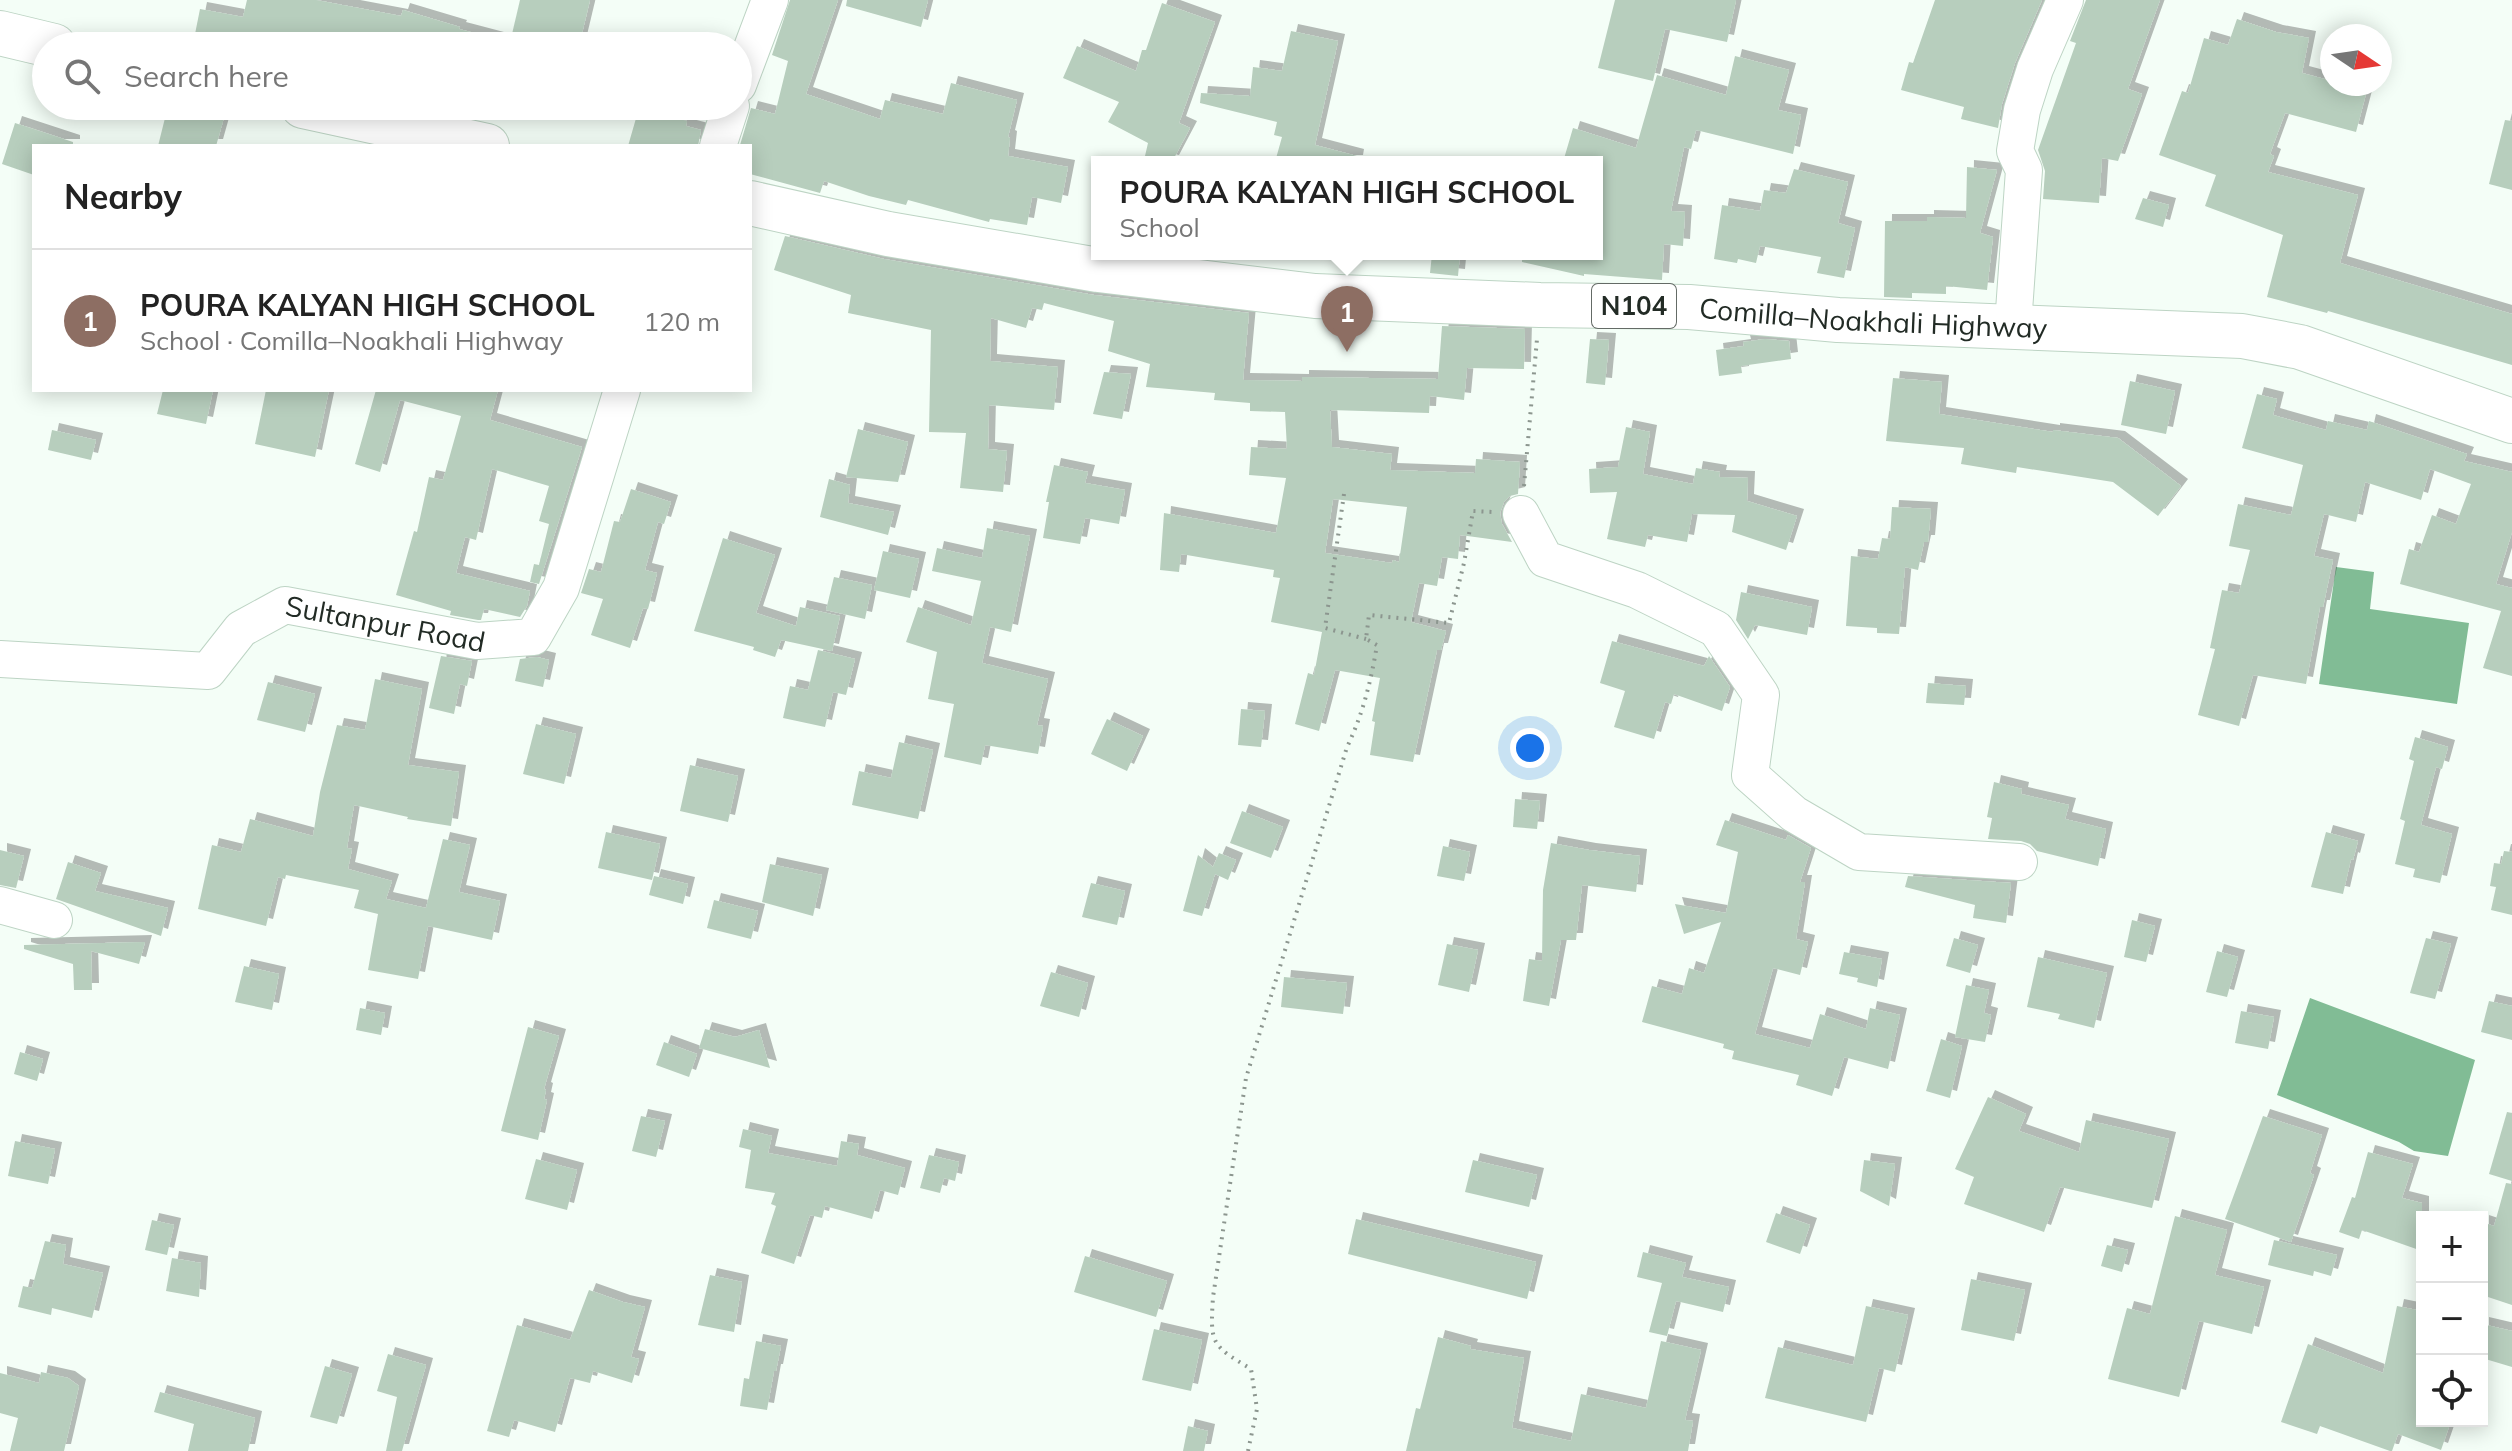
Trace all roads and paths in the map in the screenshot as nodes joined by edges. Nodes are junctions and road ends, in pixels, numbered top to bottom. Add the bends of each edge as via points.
1 (770, 0) edge
2 (2065, 0) edge
3 (0, 33) edge
4 (32, 41) edge
5 (752, 48) edge
6 (367, 120) edge
7 (726, 120) edge
8 (478, 144) edge
9 (719, 144) edge
10 (752, 203) edge
11 (1540, 305) junction
12 (2013, 325) junction
13 (621, 392) edge
14 (2512, 421) edge
15 (1344, 494) dead end
16 (1521, 514) junction
17 (1366, 639) junction
18 (0, 659) edge
19 (2019, 862) dead end
20 (0, 905) edge
21 (54, 920) dead end
22 (1248, 1451) edge

1 - 5 street
2 - 12 street via 2026,97 2015,151 2024,170
3 - 4 highway
6 - 8 highway
7 - 9 street
10 - 11 highway, Comilla–Noakhali Highway / N104 via 888,234 1098,270 1315,296
11 - 12 highway, Comilla–Noakhali Highway / N104 via 1689,307 1838,320
11 - 16 path
12 - 14 highway, Comilla–Noakhali Highway / N104 via 2242,336 2300,347
13 - 18 street, Sultanpur Road via 561,588 533,637 477,641 285,605 241,629 208,671
15 - 17 path via 1325,628
16 - 17 path via 1473,511 1449,623 1369,615
16 - 19 street via 1545,559 1637,590 1716,629 1761,695 1750,775 1794,814 1859,852
17 - 22 path via 1377,645 1370,684 1246,1078 1213,1297 1211,1331 1216,1341 1222,1351 1251,1369 1257,1409
20 - 21 street

